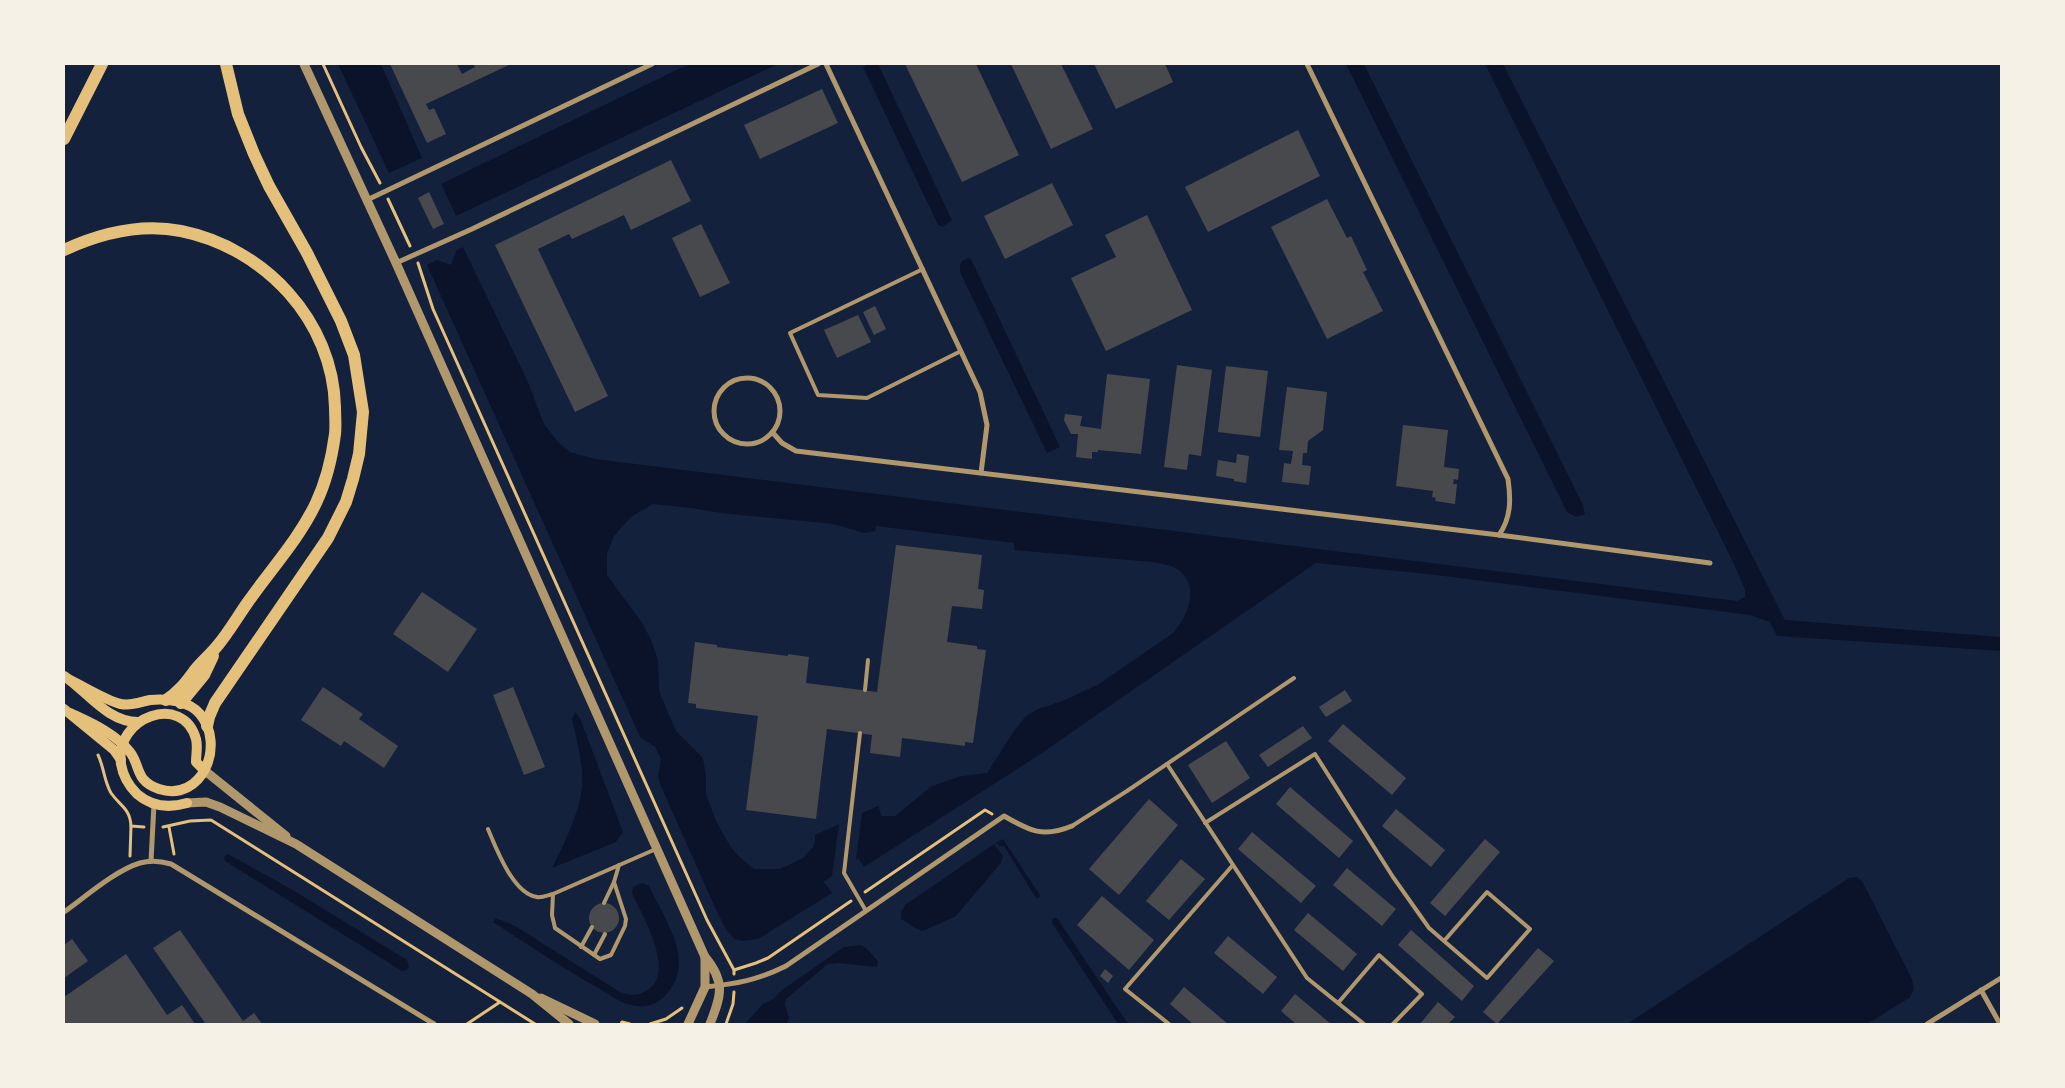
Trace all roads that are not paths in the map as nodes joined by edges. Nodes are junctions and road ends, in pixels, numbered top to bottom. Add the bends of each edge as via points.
1 (102, 64) edge
2 (226, 64) edge
3 (304, 64) edge
4 (652, 64) edge
5 (818, 64) edge
6 (826, 64) edge
7 (1307, 64) edge
8 (64, 139) edge
9 (368, 200) junction
10 (64, 250) edge
11 (396, 263) junction
12 (922, 269) junction
13 (961, 350) junction
14 (773, 433) junction
15 (981, 473) junction
16 (1498, 535) junction
17 (1710, 563) dead end
18 (217, 646) junction
19 (868, 660) dead end
20 (67, 678) edge
21 (1294, 678) dead end
22 (865, 690) dead end
23 (166, 700) junction
24 (181, 703) junction
25 (67, 711) edge
26 (167, 715) junction
27 (138, 722) junction
28 (208, 726) junction
29 (860, 733) dead end
30 (123, 745) junction
31 (121, 760) junction
32 (1167, 764) junction
33 (204, 770) junction
34 (168, 791) junction
35 (187, 802) joint
36 (154, 804) junction
37 (1205, 823) junction
38 (1072, 826) joint
39 (488, 829) dead end
40 (296, 844) junction
41 (657, 848) junction
42 (151, 861) junction
43 (619, 865) junction
44 (1232, 866) junction
45 (614, 882) junction
46 (553, 894) junction
47 (604, 903) dead end
48 (620, 904) junction
49 (617, 910) dead end
50 (866, 911) junction
51 (64, 912) edge
52 (592, 927) dead end
53 (605, 934) dead end
54 (1444, 941) junction
55 (581, 947) junction
56 (594, 955) junction
57 (705, 956) junction
58 (2001, 978) edge
59 (719, 986) junction
60 (705, 987) junction
61 (1981, 990) junction
62 (532, 994) junction
63 (1338, 1003) junction
64 (434, 1024) edge
65 (569, 1024) edge
66 (595, 1024) edge
67 (688, 1024) edge
68 (710, 1024) edge
69 (1169, 1024) edge
70 (1364, 1024) edge
71 (1393, 1024) edge
72 (1927, 1024) edge
73 (2000, 1024) edge

1 - 8 highway
2 - 28 highway via 238,114 268,186 341,321 354,355 363,412 360,454 346,502 328,538 215,703
3 - 9 street
4 - 9 street
5 - 11 street
6 - 12 street
7 - 16 street via 1508,479 1509,514
9 - 11 street
10 - 18 highway via 109,233 142,228 180,231 212,240 244,255 299,302 329,362 335,394 335,432 317,502 296,537
11 - 41 street
12 - 13 street
12 - 13 lane via 790,333 818,395 867,398
13 - 15 street via 980,392 987,425
14 - 14 street via 779,423 780,412 779,400 773,390 753,379 742,379 722,390 714,411 722,433 742,444 753,444
14 - 15 street via 796,451
15 - 16 street
16 - 17 street
18 - 23 highway via 176,694
18 - 24 highway via 204,675
19 - 22 lane
20 - 23 main road via 114,702 135,704
20 - 27 main road via 118,718
21 - 32 lane
23 - 24 main road
24 - 26 main road
24 - 28 main road via 196,710
25 - 30 main road via 97,726
25 - 31 main road via 114,750
26 - 27 main road via 150,716
26 - 33 main road via 177,717 194,732 196,762
27 - 30 main road
28 - 33 main road via 212,745
29 - 50 lane via 844,873
30 - 31 main road
30 - 34 main road via 131,753 143,778 155,788
31 - 36 main road via 124,776 133,790
32 - 37 lane
32 - 38 lane
33 - 34 main road via 189,786
33 - 40 street
34 - 36 main road
35 - 36 main road via 172,806
35 - 40 street via 206,802 220,807
36 - 42 street
37 - 44 lane
37 - 54 lane via 1315,754 1393,877 1429,928
38 - 50 street via 1044,833 1023,827 1004,816
39 - 46 lane via 500,857 522,889 538,897
40 - 62 street
41 - 43 lane
41 - 57 street
42 - 51 street via 129,868
42 - 64 street via 176,866
43 - 45 lane
43 - 46 lane
44 - 63 lane via 1308,978
44 - 69 lane via 1124,989
45 - 47 lane
45 - 48 lane
46 - 55 lane via 555,928
48 - 49 lane
48 - 56 lane via 626,919 625,926 611,955 600,959
50 - 59 street via 786,966 754,980
52 - 55 lane
53 - 56 lane
54 - 54 lane via 1488,892 1530,929 1487,978
55 - 56 lane
57 - 59 street via 714,967
57 - 60 street
58 - 61 street
59 - 60 street
59 - 68 street via 718,1006
60 - 67 street
61 - 72 street
61 - 73 street
62 - 65 street
62 - 66 street
63 - 70 lane
63 - 71 lane via 1378,955 1422,994

